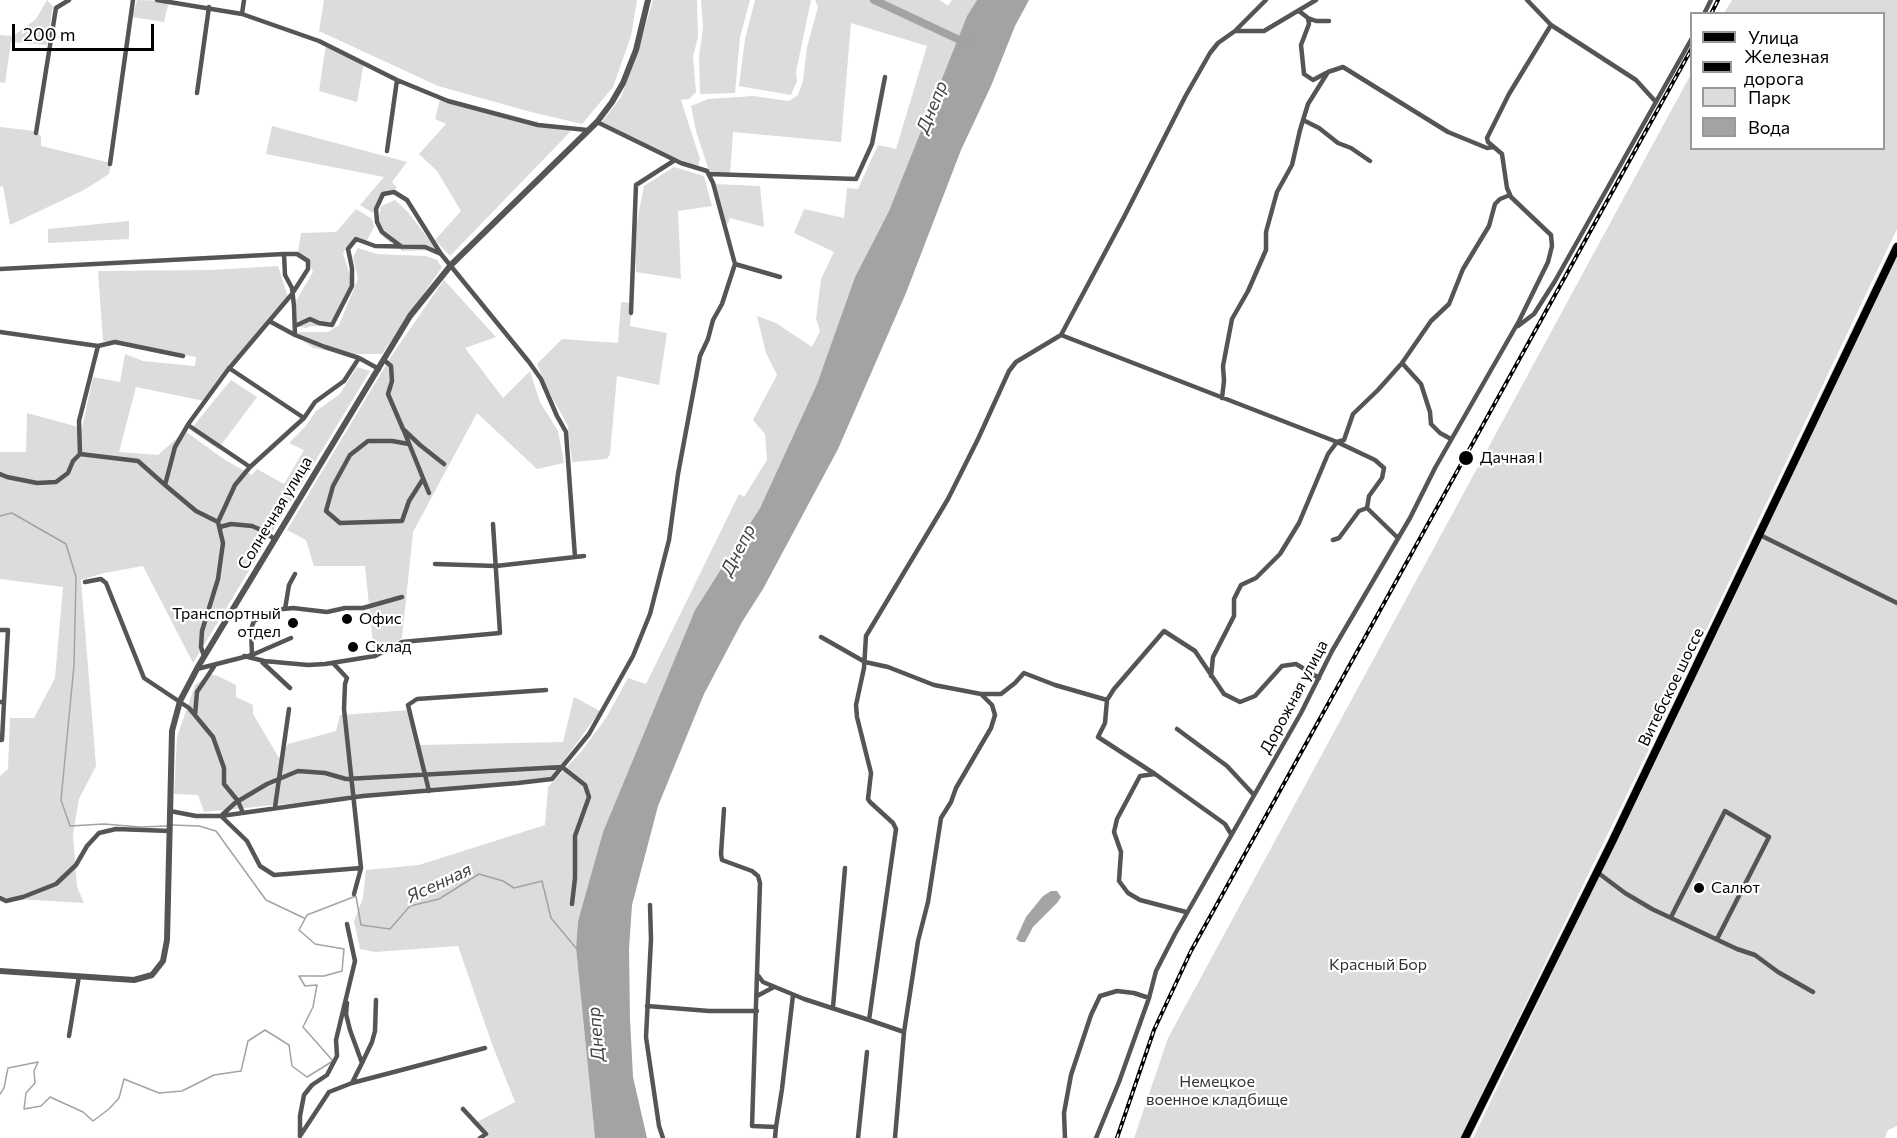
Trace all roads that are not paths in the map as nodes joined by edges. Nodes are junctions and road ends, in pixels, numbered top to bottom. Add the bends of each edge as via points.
1 (69, 0) edge
2 (133, 0) edge
3 (157, 0) edge
4 (244, 0) edge
5 (648, 0) edge
6 (1266, 0) edge
7 (1316, 0) edge
8 (1527, 0) edge
9 (209, 7) junction
10 (1299, 11) junction
11 (242, 14) junction
12 (1308, 18) junction
13 (1329, 21) dead end
14 (1551, 25) junction
15 (1235, 31) junction
16 (1690, 41) edge
17 (1328, 72) junction
18 (885, 77) dead end
19 (397, 80) junction
20 (197, 93) dead end
21 (1655, 101) junction
22 (1303, 120) junction
23 (597, 122) junction
24 (587, 130) junction
25 (36, 134) dead end
26 (1493, 147) junction
27 (387, 151) dead end
28 (675, 160) junction
29 (1370, 161) dead end
30 (110, 164) dead end
31 (709, 174) junction
32 (1510, 195) junction
33 (402, 247) junction
34 (1897, 247) edge
35 (284, 254) junction
36 (441, 254) junction
37 (735, 264) junction
38 (450, 267) junction
39 (0, 268) edge
40 (780, 277) dead end
41 (292, 294) junction
42 (632, 313) dead end
43 (271, 322) junction
44 (295, 326) junction
45 (1516, 327) junction
46 (0, 332) edge
47 (296, 335) junction
48 (1061, 335) junction
49 (98, 346) junction
50 (183, 356) dead end
51 (359, 358) junction
52 (384, 360) junction
53 (1402, 363) junction
54 (229, 368) junction
55 (379, 369) junction
56 (1222, 398) junction
57 (304, 418) junction
58 (188, 425) junction
59 (403, 429) junction
60 (1451, 439) junction
61 (1336, 442) junction
62 (409, 444) junction
63 (80, 454) junction
64 (444, 464) dead end
65 (249, 467) junction
66 (0, 474) edge
67 (423, 479) junction
68 (165, 485) junction
69 (429, 493) dead end
70 (1367, 508) junction
71 (219, 524) junction
72 (492, 524) dead end
73 (1758, 534) junction
74 (1398, 538) junction
75 (275, 540) junction
76 (1333, 540) dead end
77 (584, 556) dead end
78 (575, 557) junction
79 (435, 564) dead end
80 (496, 566) junction
81 (295, 574) dead end
82 (85, 582) dead end
83 (402, 597) dead end
84 (1897, 603) edge
85 (285, 609) junction
86 (0, 630) edge
87 (821, 637) dead end
88 (291, 638) dead end
89 (252, 655) junction
90 (244, 656) junction
91 (204, 657) junction
92 (260, 661) junction
93 (865, 662) junction
94 (333, 663) junction
95 (215, 665) junction
96 (197, 669) junction
97 (1211, 676) junction
98 (1319, 678) junction
99 (290, 688) dead end
100 (546, 690) dead end
101 (981, 694) junction
102 (1107, 700) junction
103 (180, 701) junction
104 (2, 702) edge
105 (289, 709) dead end
106 (195, 715) junction
107 (1177, 729) dead end
108 (0, 740) edge
109 (562, 767) junction
110 (1155, 774) junction
111 (426, 775) junction
112 (352, 777) junction
113 (279, 779) junction
114 (429, 791) junction
115 (1254, 795) junction
116 (353, 798) junction
117 (238, 801) junction
118 (276, 807) junction
119 (724, 809) dead end
120 (170, 811) junction
121 (243, 813) junction
122 (221, 816) junction
123 (170, 831) junction
124 (1231, 834) junction
125 (361, 868) junction
126 (845, 868) dead end
127 (1597, 872) junction
128 (354, 894) dead end
129 (0, 898) edge
130 (572, 904) dead end
131 (650, 905) dead end
132 (1186, 912) junction
133 (1671, 917) junction
134 (347, 924) dead end
135 (1717, 939) junction
136 (0, 971) edge
137 (757, 974) junction
138 (79, 976) junction
139 (774, 987) junction
140 (347, 991) junction
141 (1813, 992) dead end
142 (793, 994) junction
143 (757, 996) junction
144 (1149, 998) junction
145 (376, 1000) dead end
146 (647, 1006) junction
147 (833, 1007) junction
148 (757, 1011) junction
149 (869, 1020) junction
150 (904, 1032) junction
151 (69, 1036) dead end
152 (485, 1048) dead end
153 (867, 1052) dead end
154 (362, 1063) junction
155 (352, 1083) junction
156 (463, 1109) dead end
157 (776, 1127) junction
158 (299, 1137) edge
159 (480, 1138) edge
160 (663, 1138) edge
161 (775, 1138) edge
162 (858, 1138) edge
163 (895, 1138) edge
164 (1065, 1138) edge
165 (1096, 1138) edge
166 (1465, 1138) edge

1 - 25 street via 56,8
2 - 30 street
3 - 9 street
4 - 11 street
5 - 23 street, Солнечная улица via 623,83
6 - 15 street
7 - 10 street
8 - 14 street
9 - 11 street
9 - 20 street
10 - 12 street
10 - 15 street via 1264,31
11 - 19 street via 319,41
12 - 13 street
12 - 17 street via 1301,45 1304,74 1313,80
14 - 21 street via 1636,80
14 - 26 street via 1487,138
15 - 48 street via 1210,53
16 - 21 street
17 - 22 street
17 - 26 street via 1343,67 1449,132
18 - 31 street via 872,144 856,179
19 - 24 street via 448,101 538,125
19 - 27 street
21 - 45 street via 1542,302 1528,321
22 - 29 street
22 - 56 street via 1292,165 1277,192 1266,232 1266,250 1232,319 1223,366
23 - 24 street, Солнечная улица
23 - 28 street
24 - 38 street, Солнечная улица
26 - 32 street via 1502,154
28 - 31 street
28 - 42 street via 636,185
31 - 37 street
32 - 45 street, Дорожная улица via 1553,240 1548,262
32 - 53 street via 1495,204 1489,226 1463,268 1449,304 1431,321
33 - 36 street via 425,247
33 - 36 street via 382,232 377,222 376,209 383,194 394,192 407,200
33 - 44 street via 375,246 356,239 348,249 352,286 332,325 310,319
34 - 73 main road, Витебское шоссе
35 - 39 street
35 - 41 street via 285,275
35 - 41 street via 297,254 308,261 308,269
36 - 38 street
37 - 40 street
37 - 109 street via 700,356 669,540 650,614 614,693 590,734
38 - 52 street, Солнечная улица via 410,316
38 - 78 street via 541,379 566,432
41 - 43 street
41 - 44 street
43 - 47 street
43 - 54 street
44 - 47 street
45 - 60 street, Дорожная улица
46 - 49 street
47 - 51 street
48 - 56 street
48 - 93 street via 1016,362 1009,371 948,499 866,636
49 - 50 street via 115,342
49 - 63 street via 79,421
51 - 55 street
51 - 57 street via 344,381 315,402
52 - 55 street, Солнечная улица
52 - 59 street via 391,366 388,394
53 - 60 street via 1421,384 1431,424
53 - 61 street via 1353,414 1344,440
54 - 57 street
54 - 58 street
55 - 75 street, Солнечная улица
56 - 61 street
57 - 65 street
58 - 65 street
58 - 68 street via 175,447
59 - 62 street
59 - 64 street
60 - 74 street, Дорожная улица
61 - 70 street via 1384,468
61 - 97 street via 1299,523 1280,554 1256,578 1241,585 1233,599 1234,616 1213,657
62 - 67 street
62 - 67 street via 368,441 350,455 333,486 326,511 340,523 402,520
63 - 66 street via 68,473 56,482 37,483
63 - 68 street via 138,461
65 - 71 street via 235,485
67 - 69 street
68 - 71 street
70 - 74 street
70 - 76 street via 1359,511 1339,538
71 - 75 street via 252,526
71 - 91 street via 224,543 202,632
72 - 80 street
73 - 84 street
73 - 127 main road, Витебское шоссе
74 - 98 street, Дорожная улица
75 - 91 street, Солнечная улица
77 - 78 street
78 - 80 street
79 - 80 street
80 - 94 street via 500,633 402,642 375,656
81 - 85 street
82 - 103 street via 101,579 106,583 144,678
83 - 85 street via 363,608 327,612
85 - 89 street via 274,610 254,621
86 - 104 street via 8,630
87 - 93 street
88 - 89 street
89 - 90 street
90 - 92 street
90 - 95 street
91 - 96 street, Солнечная улица
92 - 94 street
92 - 99 street
93 - 101 street via 934,685
93 - 149 street via 856,705 871,774 868,799 896,829
94 - 112 street via 347,678 344,709
95 - 96 street
95 - 106 street via 197,692
96 - 103 street, Солнечная улица
97 - 98 street via 1224,694 1240,702 1255,696 1282,666 1296,664
97 - 102 street via 1195,651 1164,631
98 - 115 street, Дорожная улица
100 - 111 street via 417,699 408,705
101 - 102 street via 1001,694 1024,673
101 - 150 street via 992,705 995,715 941,818
102 - 110 street via 1105,723 1098,737
103 - 106 street
103 - 120 street, Солнечная улица via 172,731
104 - 108 street
105 - 113 street
106 - 117 street via 213,737 224,768 224,784
107 - 115 street via 1227,766
109 - 111 street
109 - 114 street via 552,778
109 - 130 street via 585,785 589,797 575,836
110 - 124 street via 1225,824
110 - 132 street via 1140,776 1117,819 1114,832 1121,852 1119,881 1140,900
111 - 112 street
111 - 114 street
112 - 113 street via 298,771
112 - 116 street
113 - 117 street
113 - 118 street
114 - 116 street
115 - 124 street, Дорожная улица
116 - 118 street
116 - 125 street
117 - 121 street
117 - 122 street
118 - 121 street
119 - 137 street via 722,860 752,871 760,883
120 - 122 street
120 - 123 street, Солнечная улица
121 - 122 street
122 - 125 street via 246,841 260,866 274,875
123 - 129 street via 116,829 99,833 76,865 56,884 23,897 6,901
123 - 138 street, Солнечная улица via 163,961 152,975 134,980
124 - 132 street, Дорожная улица
125 - 128 street
126 - 147 street
127 - 133 street via 1625,893
127 - 166 main road, Витебское шоссе
131 - 146 street
132 - 144 street, Дорожная улица via 1156,971
133 - 135 street
133 - 135 street via 1725,811 1769,837
134 - 140 street via 355,961
135 - 141 street via 1755,955
136 - 138 street, Солнечная улица
137 - 139 street
137 - 143 street
138 - 151 street
139 - 142 street
139 - 143 street
140 - 154 street via 346,1014
140 - 158 street via 336,1040 337,1056 327,1075 312,1084 304,1095
142 - 147 street
142 - 157 street
143 - 148 street
144 - 164 street via 1117,991 1100,996 1071,1075 1064,1113
144 - 165 street, Дорожная улица
145 - 154 street via 375,1030
146 - 148 street
146 - 160 street via 646,1037
147 - 149 street
148 - 157 street via 752,1126
149 - 150 street
150 - 163 street
152 - 155 street
153 - 162 street
154 - 155 street
155 - 158 street via 329,1092
156 - 159 street via 486,1134
157 - 161 street

